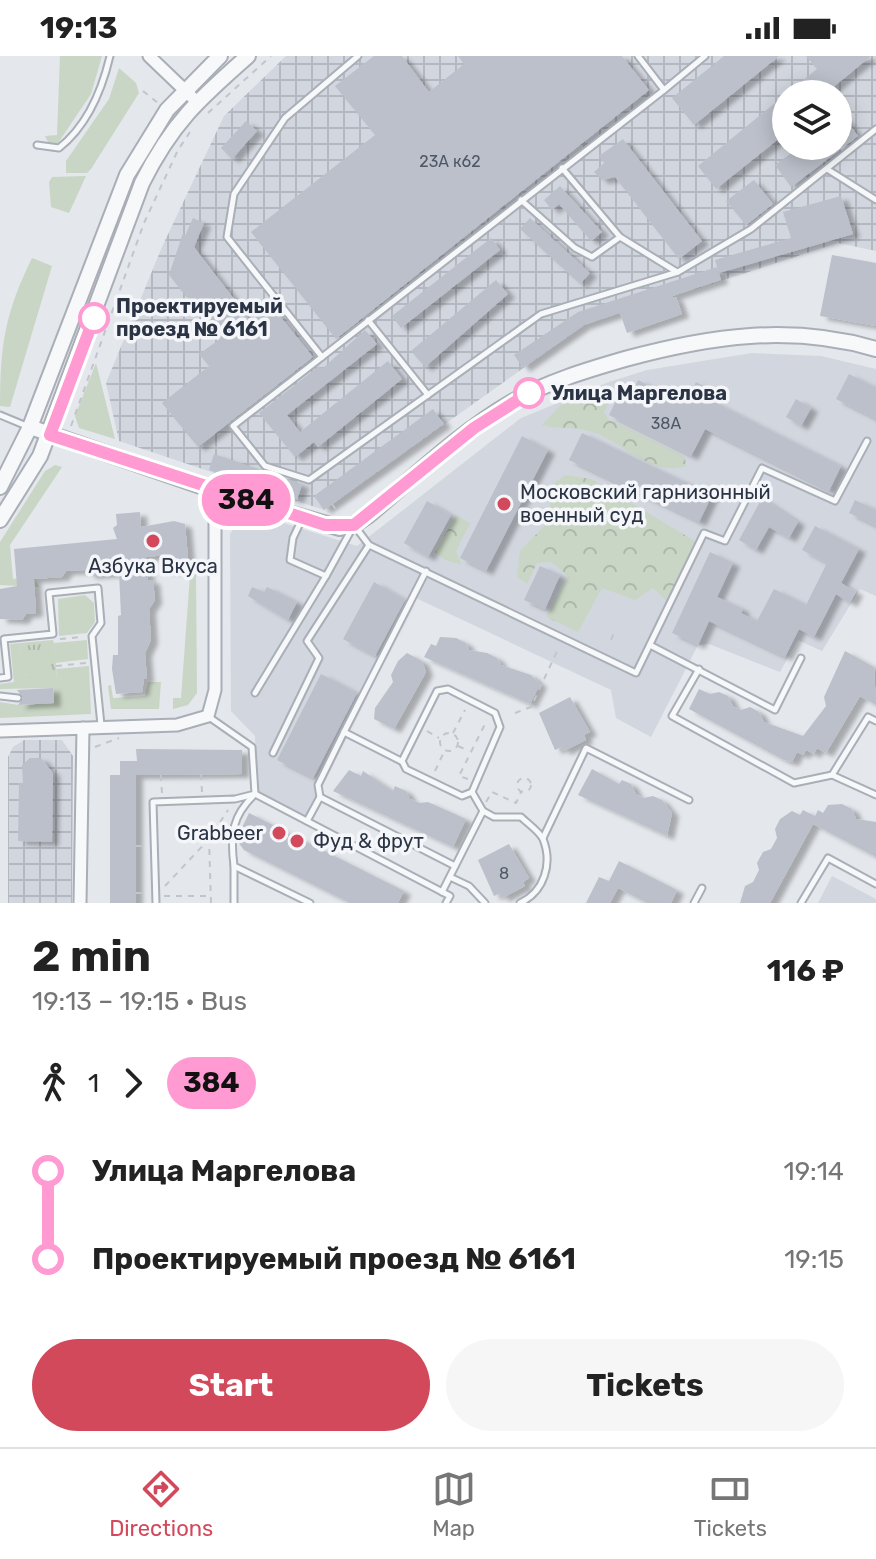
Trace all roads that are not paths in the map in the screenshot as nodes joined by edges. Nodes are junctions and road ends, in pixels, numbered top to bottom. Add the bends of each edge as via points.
1 (110, 56) edge
2 (149, 56) edge
3 (220, 56) edge
4 (248, 56) edge
5 (358, 56) edge
6 (638, 56) edge
7 (705, 56) edge
8 (664, 90) junction
9 (190, 96) junction
10 (876, 129) edge
11 (37, 145) dead end
12 (562, 168) junction
13 (827, 169) junction
14 (521, 200) junction
15 (876, 200) edge
16 (620, 237) junction
17 (678, 272) junction
18 (368, 320) junction
19 (876, 349) edge
20 (322, 357) junction
21 (428, 395) junction
22 (0, 415) edge
23 (30, 427) junction
24 (50, 435) junction
25 (867, 441) dead end
26 (0, 487) edge
27 (215, 491) junction
28 (302, 518) junction
29 (0, 520) edge
30 (354, 525) junction
31 (369, 545) junction
32 (426, 571) junction
33 (326, 576) junction
34 (650, 645) junction
35 (801, 658) dead end
36 (699, 669) junction
37 (0, 678) edge
38 (255, 693) dead end
39 (0, 696) edge
40 (18, 698) dead end
41 (208, 716) junction
42 (876, 721) edge
43 (101, 727) junction
44 (83, 728) junction
45 (0, 731) edge
46 (344, 732) junction
47 (273, 753) dead end
48 (402, 761) junction
49 (832, 775) junction
50 (472, 792) junction
51 (255, 794) junction
52 (876, 795) edge
53 (320, 797) junction
54 (689, 800) dead end
55 (481, 808) junction
56 (307, 821) junction
57 (543, 838) junction
58 (234, 866) junction
59 (455, 866) junction
60 (450, 877) junction
61 (876, 884) edge
62 (702, 888) dead end
63 (442, 892) junction
64 (155, 898) edge
65 (80, 903) edge
66 (234, 903) edge
67 (310, 903) edge
68 (446, 903) edge
69 (485, 903) edge
70 (520, 903) edge
71 (694, 903) edge
72 (801, 903) edge

1 - 11 lane via 101,91 70,140 59,148
2 - 9 street
3 - 9 street
4 - 9 street
5 - 20 lane via 285,118 234,194 227,237
6 - 8 lane
7 - 8 lane
8 - 12 lane
9 - 23 street via 146,140 127,175
9 - 24 street via 142,183
10 - 13 lane
12 - 14 lane
12 - 16 lane
13 - 15 lane
13 - 17 lane via 751,229
14 - 16 lane via 592,257
14 - 18 lane
16 - 17 lane
17 - 21 lane via 541,314
18 - 20 lane
18 - 21 lane
19 - 30 street via 823,337 749,334 699,340 590,370 529,393 491,416
20 - 21 lane via 233,426 265,466 309,480
22 - 23 lane
23 - 24 street
23 - 26 street
24 - 27 street
24 - 29 street
25 - 34 lane via 835,501 762,468 725,541 704,533
27 - 28 street
27 - 41 street via 215,690
28 - 30 street via 340,528
28 - 33 lane via 290,560
30 - 31 lane
30 - 33 lane
31 - 32 lane
31 - 47 lane via 307,641 319,658
32 - 34 lane via 636,673
32 - 46 lane
33 - 38 lane
34 - 36 lane
35 - 36 lane via 775,710
36 - 49 lane via 672,716 794,783
37 - 43 lane via 8,677 4,639 53,634 49,593 98,588 101,623 92,636
39 - 40 lane
41 - 43 street via 177,725
41 - 51 lane via 252,747
42 - 49 lane via 868,717
43 - 44 street
44 - 45 street
44 - 65 street
46 - 48 lane
46 - 53 lane via 318,785
48 - 50 lane via 406,769 462,796
48 - 50 lane via 437,691 448,689 495,713 500,727
49 - 52 lane
50 - 55 lane
51 - 56 lane
51 - 58 lane via 233,823
51 - 64 lane via 153,802
53 - 56 lane
53 - 59 lane
54 - 57 lane via 586,748
55 - 57 lane via 494,817 521,817
55 - 59 lane
56 - 63 lane
57 - 70 lane via 548,873 533,897
58 - 66 lane
58 - 67 lane
59 - 60 lane
60 - 63 lane
60 - 69 lane via 469,886
61 - 72 lane via 828,858
62 - 71 lane
63 - 68 lane via 450,896

